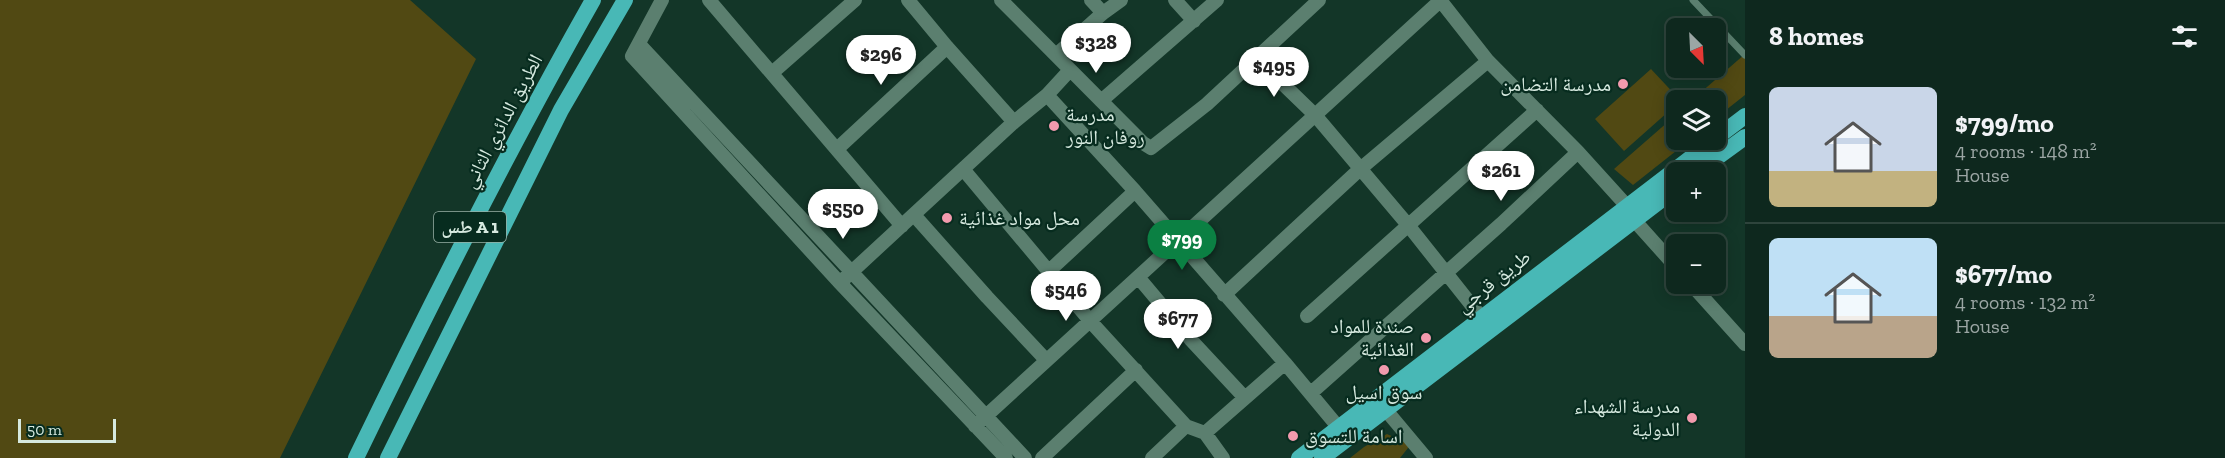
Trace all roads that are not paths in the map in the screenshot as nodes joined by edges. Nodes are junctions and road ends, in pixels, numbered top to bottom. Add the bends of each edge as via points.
1 (593, 0) edge
2 (625, 0) edge
3 (662, 0) edge
4 (709, 0) edge
5 (855, 0) edge
6 (908, 0) edge
7 (1001, 0) edge
8 (1090, 0) edge
9 (1121, 0) edge
10 (1175, 0) edge
11 (1217, 0) edge
12 (1319, 0) edge
13 (1440, 0) edge
14 (1693, 0) edge
15 (1103, 13) junction
16 (1194, 21) junction
17 (639, 44) junction
18 (947, 47) junction
19 (1056, 55) junction
20 (1745, 55) edge
21 (1256, 58) junction
22 (1488, 61) junction
23 (1070, 70) junction
24 (772, 73) junction
25 (1047, 95) junction
26 (1101, 101) junction
27 (1536, 110) junction
28 (1315, 115) junction
29 (1745, 116) edge
30 (1014, 122) junction
31 (1726, 131) edge
32 (1745, 137) edge
33 (837, 149) junction
34 (1702, 150) edge
35 (1578, 152) junction
36 (1711, 162) edge
37 (963, 169) junction
38 (1359, 170) junction
39 (1135, 191) junction
40 (1666, 194) edge
41 (1630, 212) junction
42 (914, 215) junction
43 (1408, 225) junction
44 (902, 226) junction
45 (1178, 242) junction
46 (1666, 255) edge
47 (851, 272) junction
48 (1048, 272) junction
49 (1445, 274) junction
50 (1138, 277) junction
51 (840, 283) junction
52 (1700, 294) edge
53 (1224, 295) junction
54 (1307, 316) dead end
55 (1481, 317) junction
56 (1091, 322) junction
57 (1744, 341) edge
58 (1046, 360) junction
59 (1285, 363) junction
60 (1136, 370) junction
61 (1311, 393) junction
62 (1245, 398) junction
63 (1385, 409) junction
64 (986, 416) junction
65 (975, 426) junction
66 (1186, 426) junction
67 (1339, 428) junction
68 (1205, 433) junction
69 (1421, 456) edge
70 (356, 458) edge
71 (388, 458) edge
72 (1006, 458) edge
73 (1025, 458) edge
74 (1042, 458) edge
75 (1152, 458) edge
76 (1223, 458) edge
77 (1299, 458) edge
78 (1322, 458) edge

1 - 70 highway, الطريق الدائري الثاني / طس A 1 via 440,284
2 - 71 highway, طس A 1 via 561,110
3 - 17 street
4 - 24 street
5 - 24 street
6 - 18 street
7 - 19 street
8 - 15 street
9 - 15 street
10 - 16 street
11 - 16 street
12 - 21 street
13 - 22 street
13 - 28 street
14 - 20 lane
15 - 19 street
16 - 26 street
17 - 47 street
17 - 51 street via 632,56
18 - 30 street
18 - 33 street
19 - 23 street
21 - 26 street via 1207,104 1151,148
21 - 28 street
22 - 27 street
22 - 38 street
23 - 25 street
23 - 26 street
24 - 33 street
25 - 30 street
25 - 39 street
27 - 35 street
27 - 43 street
28 - 38 street
28 - 45 street
29 - 31 highway, طريق قرجي
30 - 37 street
32 - 36 highway
33 - 44 street
34 - 41 highway, طريق قرجي
35 - 41 street
35 - 49 street
37 - 42 street
37 - 48 street
38 - 43 street
38 - 53 street
39 - 45 street
39 - 48 street
40 - 41 highway, طريق قرجي
41 - 46 street
41 - 55 highway, طريق قرجي
41 - 63 highway, طريق قرجي
42 - 44 street
42 - 58 street
43 - 49 street
43 - 54 street
44 - 47 street
45 - 50 street
45 - 53 street
47 - 51 street
47 - 64 street
48 - 56 street
49 - 55 street
49 - 61 street
50 - 56 street
50 - 62 street
51 - 65 street
52 - 57 street
53 - 59 street
55 - 67 highway, طريق قرجي
56 - 58 street
56 - 60 street
58 - 64 street
59 - 61 street
59 - 62 street
60 - 66 street
60 - 74 street
61 - 67 street
62 - 68 street
63 - 69 street
63 - 78 highway, طريق قرجي
64 - 65 street
64 - 73 street
65 - 72 street
66 - 68 street
66 - 75 street
67 - 77 highway, طريق قرجي
68 - 76 street

